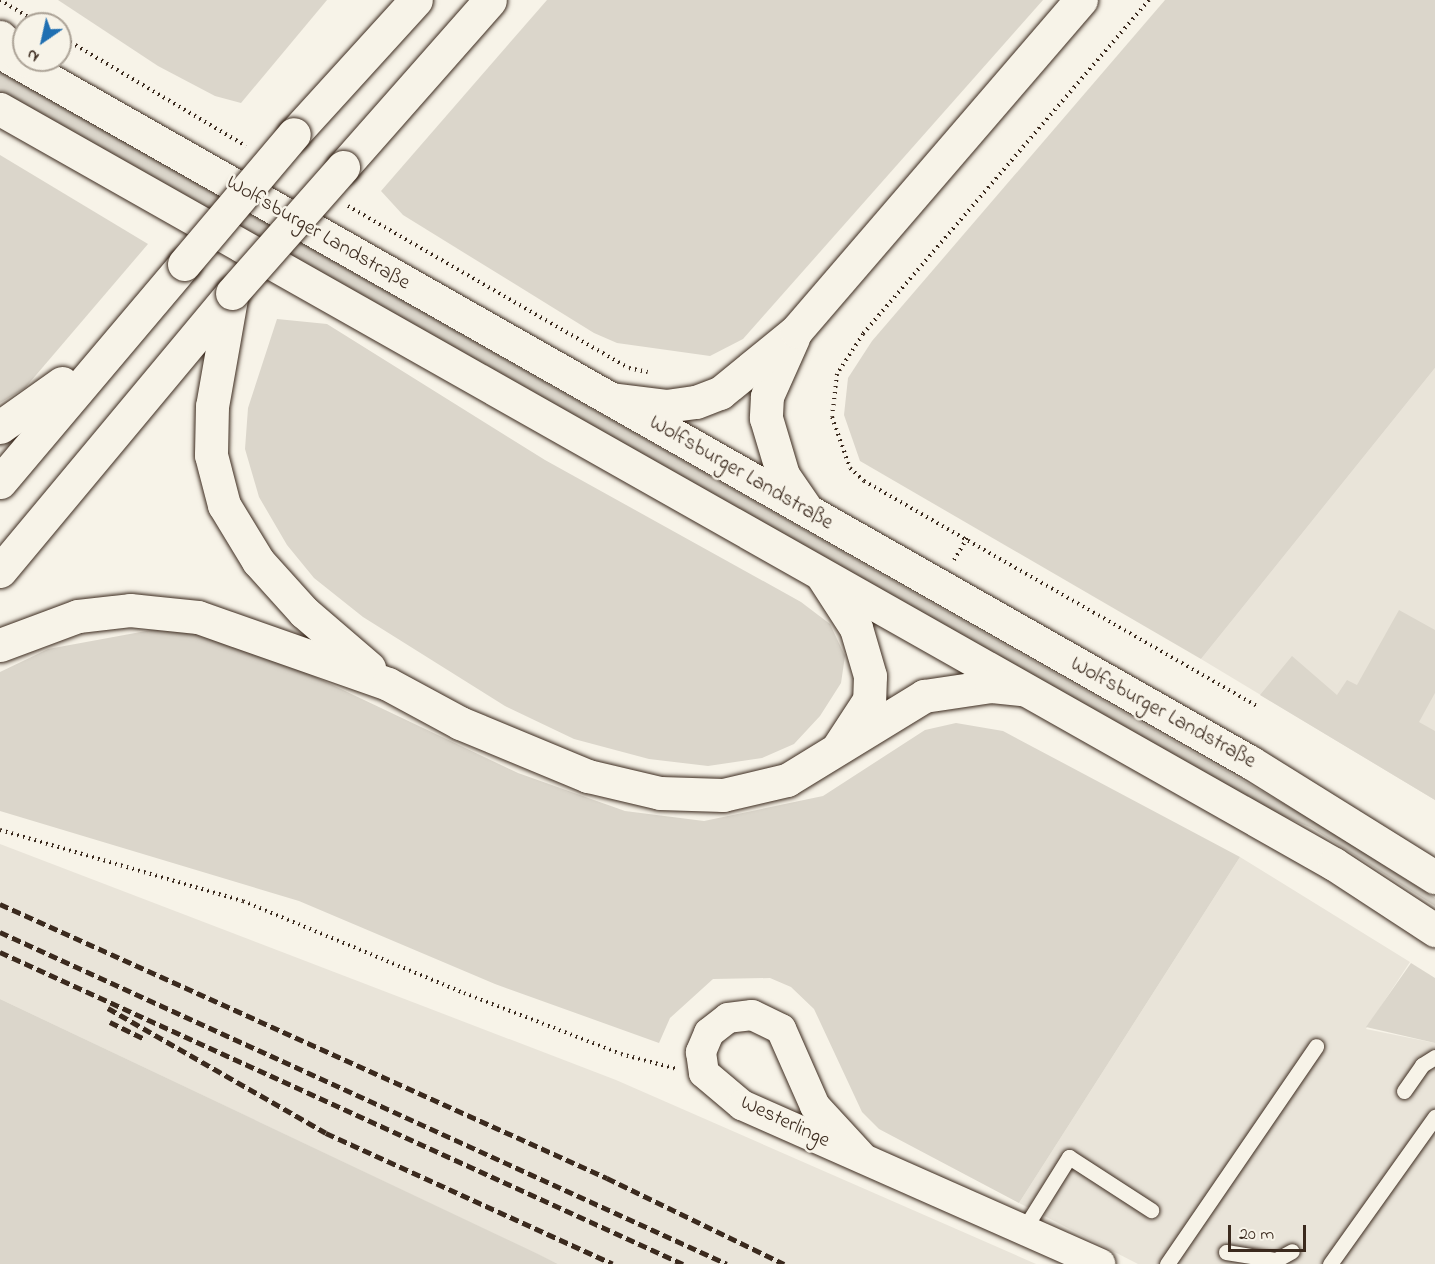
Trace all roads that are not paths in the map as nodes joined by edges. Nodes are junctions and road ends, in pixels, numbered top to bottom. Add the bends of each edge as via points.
1 (416, 0) edge
2 (490, 0) edge
3 (1082, 0) edge
4 (0, 37) edge
5 (12, 48) edge
6 (42, 72) edge
7 (0, 109) edge
8 (232, 293) junction
9 (142, 314) junction
10 (796, 331) junction
11 (610, 399) junction
12 (0, 427) edge
13 (0, 482) edge
14 (807, 510) junction
15 (0, 571) edge
16 (823, 577) junction
17 (0, 645) edge
18 (388, 684) junction
19 (1021, 689) junction
20 (834, 753) junction
21 (1435, 877) edge
22 (1435, 930) edge
23 (1316, 1046) dead end
24 (1435, 1058) edge
25 (1404, 1091) dead end
26 (1435, 1117) edge
27 (861, 1156) junction
28 (1151, 1210) dead end
29 (1024, 1229) junction
30 (1292, 1251) dead end
31 (1226, 1252) dead end
32 (1100, 1264) edge
33 (1167, 1264) edge
34 (1330, 1264) edge

1 - 9 main road, bridge via 294,134
2 - 8 main road, bridge
3 - 10 main road
4 - 5 main road
6 - 11 main road, Wolfsburger Landstraße
7 - 16 main road
8 - 15 main road
8 - 18 main road via 212,406 211,455 224,505 258,561 304,612
9 - 12 main road via 110,331 45,400
9 - 13 main road
10 - 11 main road via 720,393 696,402 666,406
10 - 14 main road via 767,396 766,418 783,475
11 - 14 main road, Wolfsburger Landstraße
14 - 21 main road, Wolfsburger Landstraße via 1250,762
16 - 19 main road
16 - 20 main road via 856,628 870,676 869,700
17 - 18 main road via 78,616 130,610 198,617
18 - 20 main road via 520,749 588,776 660,793 723,795 787,780
19 - 20 main road via 991,686 924,696
19 - 22 main road via 1334,864
23 - 33 lane
24 - 25 lane via 1422,1065
26 - 34 lane
27 - 27 street, Westerlinge via 815,1106 800,1064 781,1029 768,1019 739,1016 717,1025 701,1052 704,1073 742,1105
27 - 29 street, Westerlinge
28 - 29 lane via 1069,1157
29 - 32 street, Westerlinge
30 - 31 lane via 1276,1260 1254,1260

